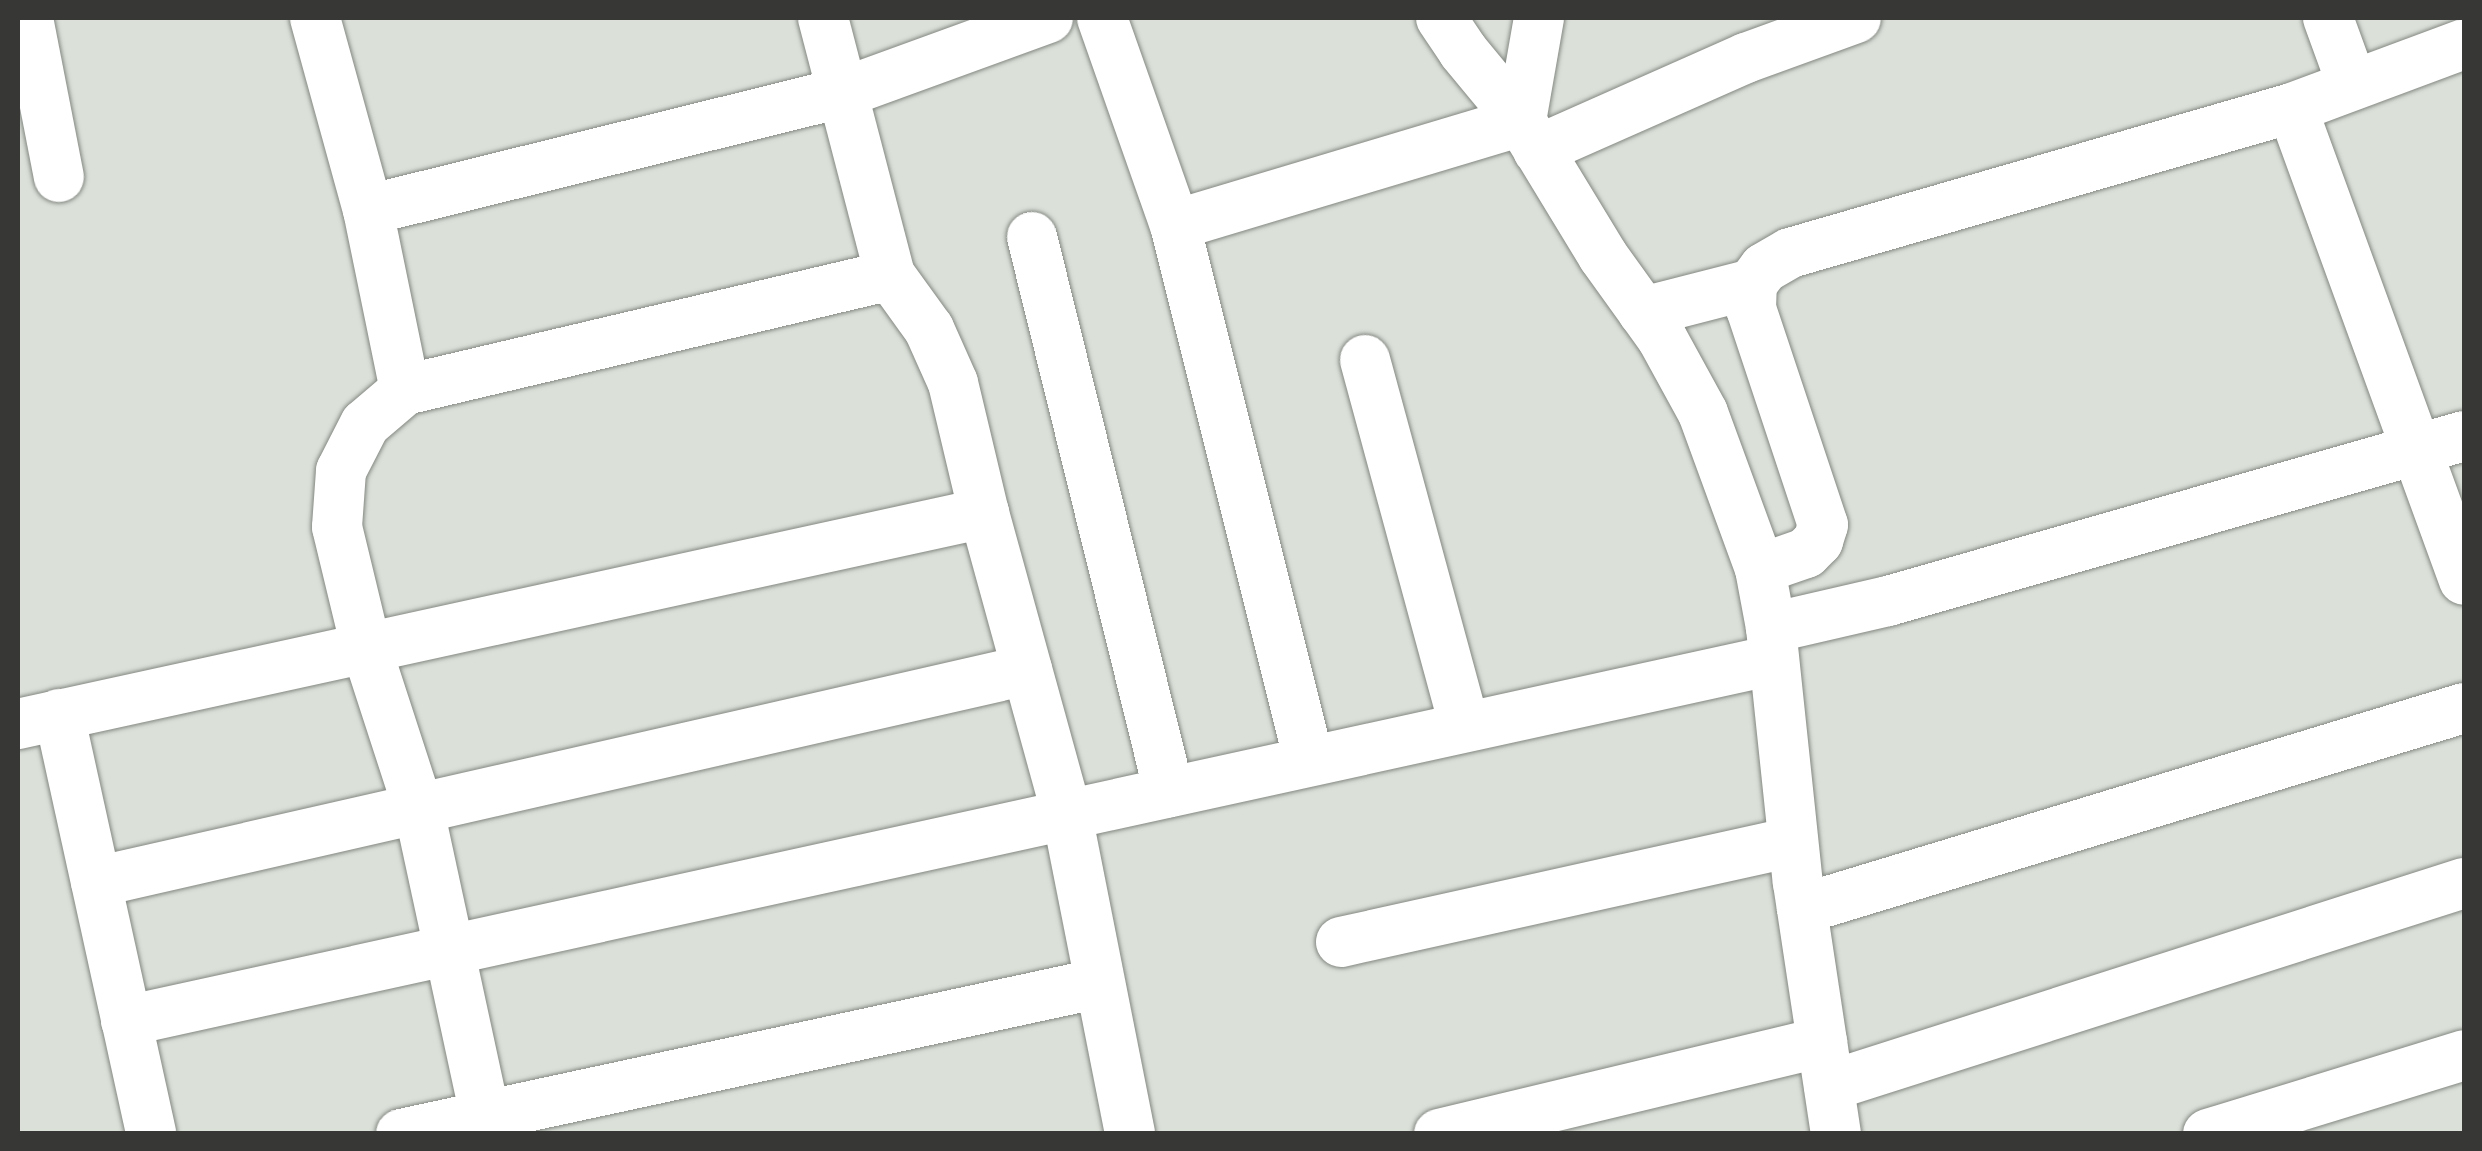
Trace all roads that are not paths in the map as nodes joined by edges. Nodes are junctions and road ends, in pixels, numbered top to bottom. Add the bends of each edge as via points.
1 (28, 18) edge
2 (318, 18) edge
3 (823, 18) edge
4 (1048, 18) edge
5 (1102, 18) edge
6 (1442, 18) edge
7 (1538, 18) edge
8 (1856, 18) edge
9 (2328, 18) edge
10 (2464, 44) edge
11 (2352, 84) junction
12 (844, 92) junction
13 (2292, 108) junction
14 (1530, 135) junction
15 (59, 177) dead end
16 (368, 210) junction
17 (1175, 225) junction
18 (1032, 237) dead end
19 (890, 275) junction
20 (1752, 284) junction
21 (1643, 312) junction
22 (1364, 360) dead end
23 (405, 390) junction
24 (2441, 442) edge
25 (984, 513) junction
26 (1760, 569) junction
27 (2464, 580) edge
28 (1772, 644) junction
29 (366, 647) junction
30 (1027, 670) junction
31 (2464, 708) edge
32 (38, 719) edge
33 (1464, 725) junction
34 (1310, 761) junction
35 (1168, 792) junction
36 (419, 810) junction
37 (1067, 815) junction
38 (1794, 842) junction
39 (96, 882) junction
40 (2464, 882) edge
41 (1802, 908) junction
42 (1340, 942) dead end
43 (449, 952) junction
44 (1100, 984) junction
45 (126, 1021) junction
46 (2464, 1055) edge
47 (1829, 1087) edge
48 (487, 1125) edge
49 (1119, 1131) edge
50 (151, 1134) edge
51 (401, 1134) edge
52 (1438, 1134) edge
53 (2208, 1134) edge

1 - 15 street
2 - 16 street
3 - 12 street
4 - 12 street
5 - 17 street
6 - 14 street
7 - 14 street
8 - 14 street
9 - 11 street
10 - 11 street
11 - 13 street
12 - 16 street
12 - 19 street
13 - 20 street via 1790,253
13 - 24 street
14 - 17 street
14 - 21 street
16 - 23 street
17 - 34 street
18 - 35 street
19 - 23 street
19 - 25 street via 929,328 953,383
20 - 21 street
20 - 26 street via 1751,308 1823,525 1806,553
21 - 26 street via 1702,414
22 - 33 street
23 - 29 street via 364,424 340,471 337,527
24 - 27 street
24 - 28 street via 1888,601
25 - 29 street
25 - 30 street
26 - 28 street
28 - 33 street
28 - 38 street
29 - 32 street
29 - 36 street
30 - 36 street
30 - 37 street
31 - 41 street
32 - 39 street
33 - 34 street
34 - 35 street
35 - 37 street
36 - 39 street
36 - 43 street
37 - 43 street
37 - 44 street
38 - 41 street
38 - 42 street
39 - 45 street
40 - 47 street
41 - 47 street
43 - 45 street
43 - 48 street
44 - 48 street
44 - 49 street
45 - 50 street
46 - 53 street
47 - 52 street
48 - 51 street

